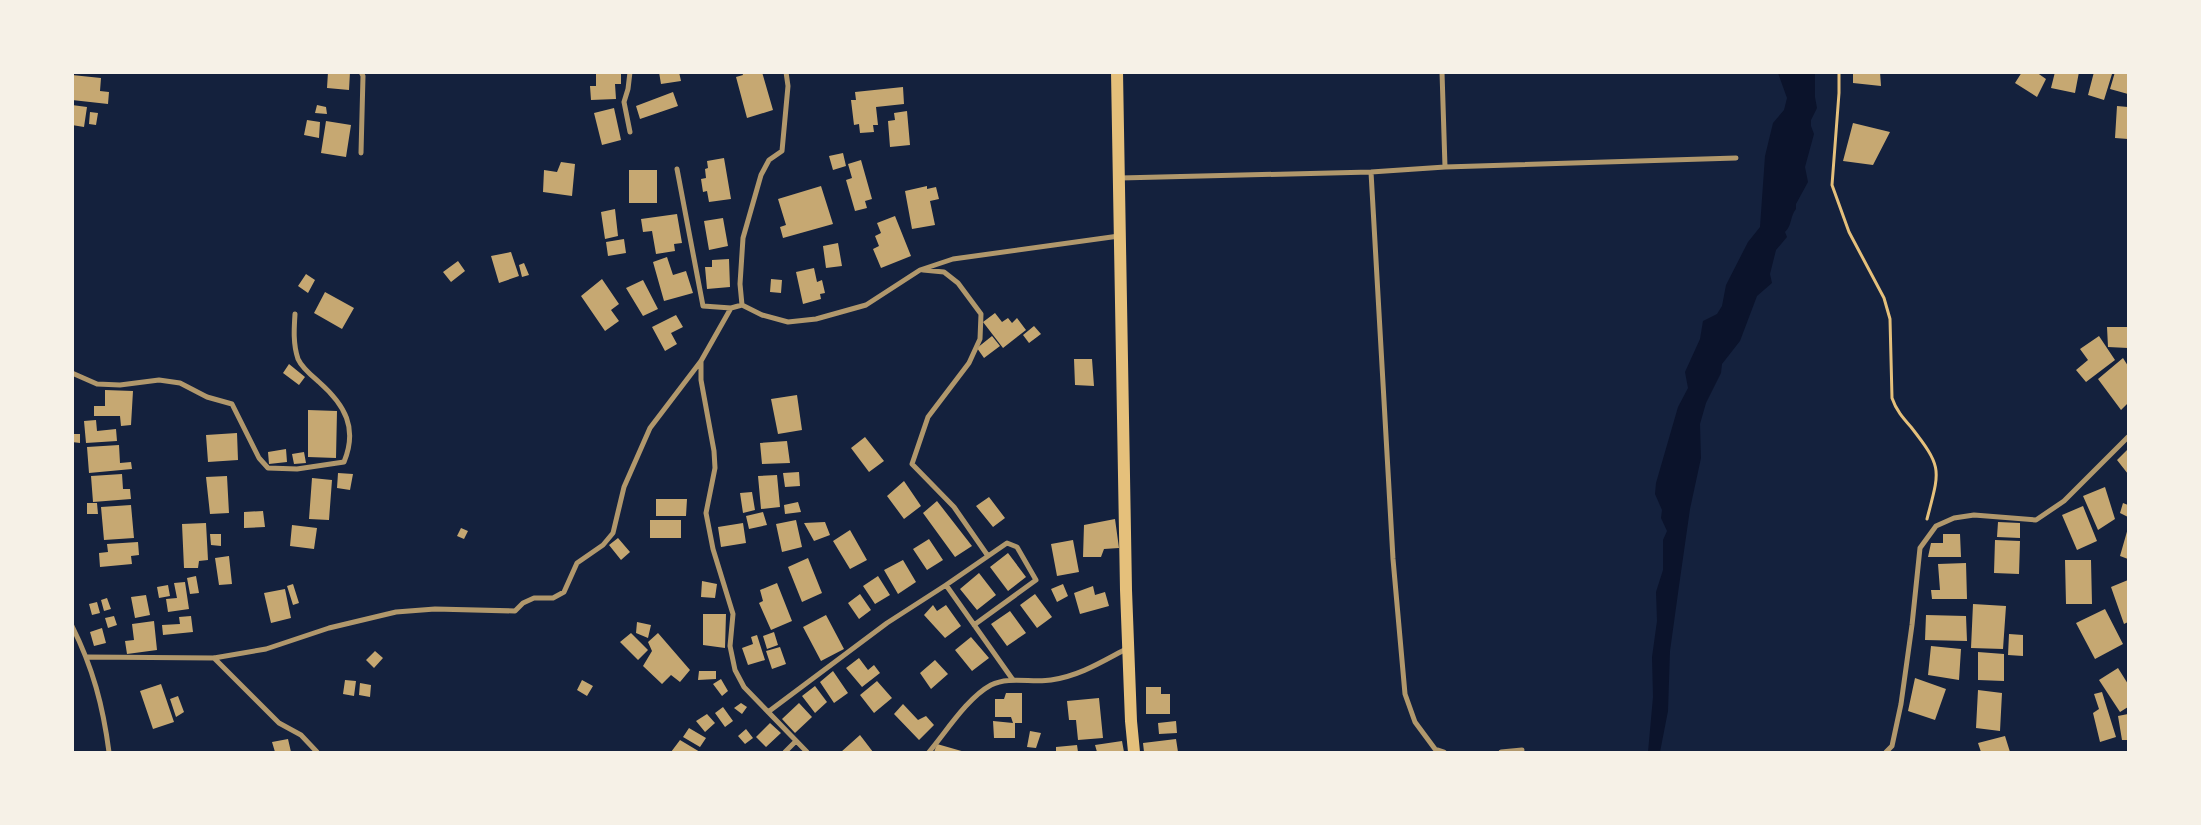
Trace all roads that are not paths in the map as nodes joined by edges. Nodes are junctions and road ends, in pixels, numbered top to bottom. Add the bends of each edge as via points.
1 (360, 72) edge
2 (630, 72) edge
3 (786, 72) edge
4 (1117, 72) edge
5 (1442, 72) edge
6 (630, 132) dead end
7 (362, 153) dead end
8 (1736, 158) dead end
9 (1446, 167) junction
10 (677, 169) dead end
11 (1371, 172) junction
12 (1120, 178) junction
13 (1120, 236) junction
14 (920, 270) junction
15 (742, 305) junction
16 (731, 308) junction
17 (295, 314) dead end
18 (701, 361) junction
19 (72, 373) edge
20 (2128, 437) edge
21 (988, 556) junction
22 (946, 585) junction
23 (974, 625) junction
24 (73, 626) edge
25 (1128, 648) junction
26 (88, 657) junction
27 (214, 658) junction
28 (1013, 680) junction
29 (768, 712) junction
30 (796, 741) junction
31 (1522, 750) dead end
32 (109, 752) edge
33 (317, 752) edge
34 (785, 752) edge
35 (807, 752) edge
36 (929, 752) edge
37 (1134, 752) edge
38 (1444, 752) edge
39 (1501, 752) edge
40 (1886, 752) edge

1 - 7 street via 363,76
2 - 6 street via 624,102
3 - 15 street via 788,86 782,151 769,160 761,175 743,238
4 - 12 main road
5 - 9 street
8 - 9 street
9 - 11 street
10 - 16 street via 703,306
11 - 12 street
11 - 38 street via 1392,559 1405,694 1415,722 1435,749
12 - 13 main road
13 - 14 street via 953,258
13 - 25 main road
14 - 15 street via 866,305 816,319 788,322
14 - 21 street via 944,272 958,283 981,314 980,339 969,363 928,416 912,464 954,507
15 - 16 street
16 - 18 street
17 - 19 street via 294,339 299,361 333,394 345,412 350,429 349,450 344,462 297,469 268,468 259,458 232,404 180,383 159,380 97,384
18 - 27 street via 650,428 624,487 613,533 577,563 564,592 553,598 534,598 515,611 435,609 396,612 329,628 266,649
18 - 29 street via 715,468 706,513 713,549 733,614 730,646 735,670 744,687
20 - 40 street via 2064,501 2036,520 1974,515 1954,518 1936,526 1920,548 1901,704 1892,746
21 - 22 street
21 - 23 street via 1007,543 1017,547 1036,580
22 - 23 street
22 - 29 street via 887,623
23 - 28 street
24 - 26 street
25 - 28 street via 1077,675 1049,680
25 - 37 main road
26 - 27 street
26 - 32 street via 104,715
27 - 33 street via 279,723 302,735
28 - 36 street via 992,684 976,696
29 - 30 street
30 - 34 street
30 - 35 street
31 - 39 street

